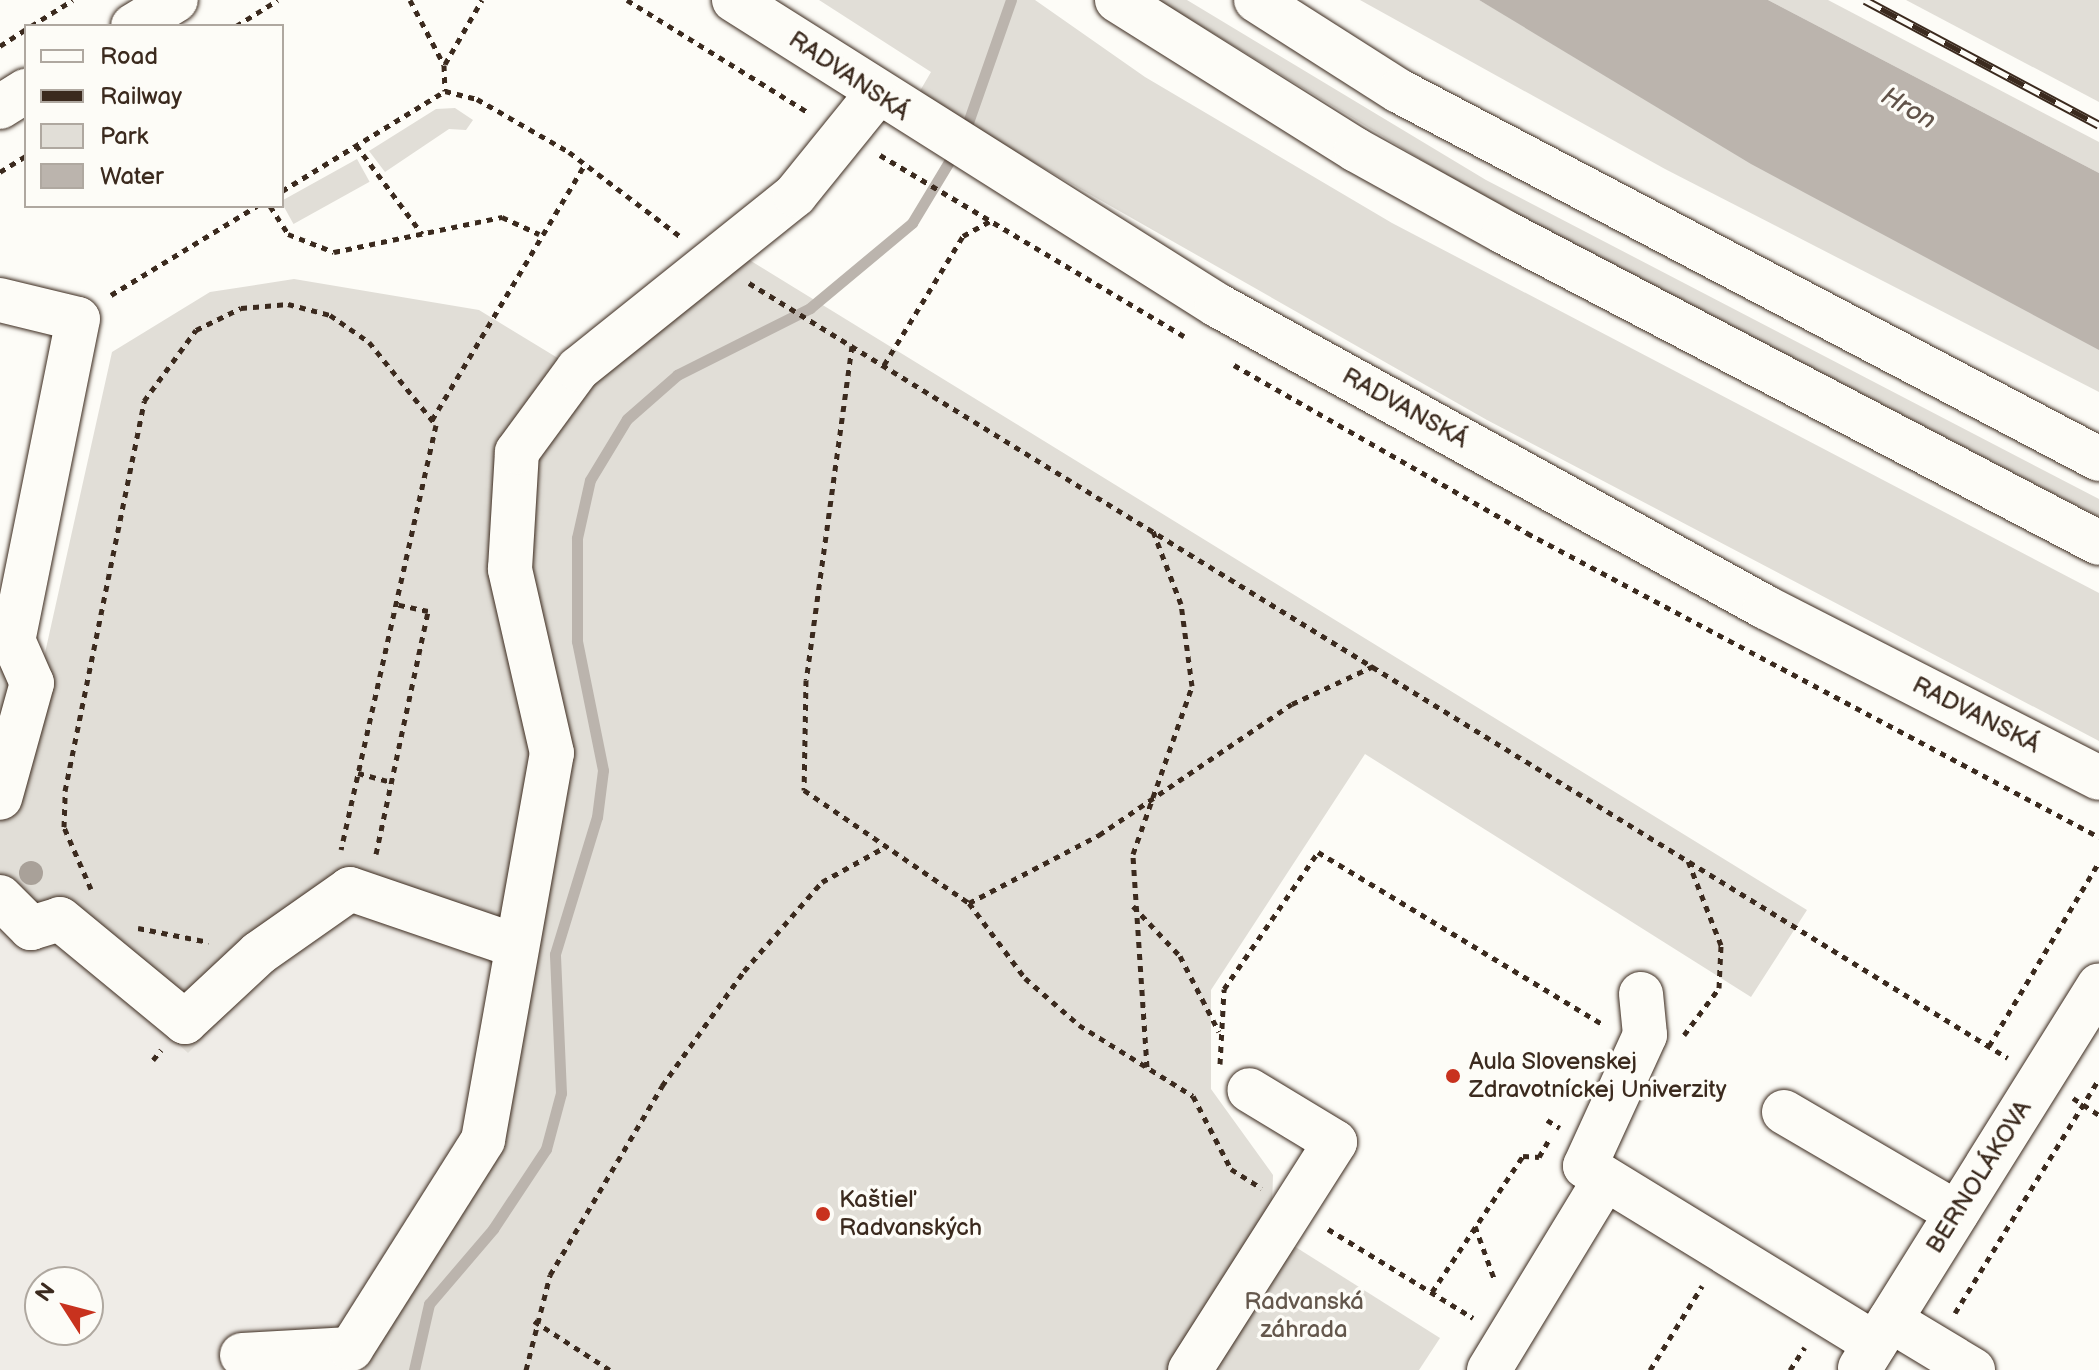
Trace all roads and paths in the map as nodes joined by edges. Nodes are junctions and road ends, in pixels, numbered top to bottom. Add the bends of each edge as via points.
1 (73, 0) edge
2 (176, 0) edge
3 (278, 0) edge
4 (410, 0) edge
5 (482, 0) edge
6 (627, 0) edge
7 (734, 0) edge
8 (1117, 0) edge
9 (1256, 0) edge
10 (34, 24) edge
11 (136, 24) edge
12 (239, 24) edge
13 (24, 31) edge
14 (0, 46) edge
15 (444, 65) junction
16 (445, 91) junction
17 (24, 92) edge
18 (876, 95) junction
19 (0, 107) edge
20 (844, 135) junction
21 (356, 145) junction
22 (24, 157) edge
23 (585, 164) junction
24 (0, 172) edge
25 (284, 190) edge
26 (254, 208) edge
27 (271, 208) edge
28 (987, 219) junction
29 (422, 234) junction
30 (539, 234) junction
31 (712, 260) junction
32 (761, 289) dead end
33 (0, 300) edge
34 (99, 302) dead end
35 (1198, 344) dead end
36 (852, 346) junction
37 (1225, 360) dead end
38 (884, 365) junction
39 (432, 420) junction
40 (2099, 459) edge
41 (1152, 530) junction
42 (2099, 543) edge
43 (396, 604) junction
44 (6, 638) edge
45 (1374, 666) junction
46 (358, 773) junction
47 (2099, 778) edge
48 (392, 782) junction
49 (0, 798) edge
50 (1153, 801) junction
51 (2099, 837) edge
52 (883, 848) junction
53 (1688, 860) junction
54 (2099, 862) edge
55 (359, 890) junction
56 (95, 895) dead end
57 (0, 897) edge
58 (969, 903) junction
59 (1132, 905) junction
60 (123, 922) dead end
61 (227, 940) dead end
62 (514, 945) junction
63 (2099, 985) edge
64 (1641, 994) dead end
65 (1220, 1033) junction
66 (1625, 1040) junction
67 (1989, 1046) junction
68 (2018, 1064) dead end
69 (1147, 1067) junction
70 (2099, 1079) edge
71 (1249, 1090) joint
72 (2059, 1090) dead end
73 (2083, 1105) junction
74 (1784, 1112) dead end
75 (2099, 1115) edge
76 (1563, 1117) dead end
77 (1547, 1120) dead end
78 (1557, 1126) junction
79 (1605, 1179) junction
80 (1294, 1208) junction
81 (1957, 1213) junction
82 (1723, 1251) junction
83 (1432, 1292) junction
84 (534, 1321) junction
85 (1875, 1345) edge
86 (1935, 1346) junction
87 (242, 1355) dead end
88 (1498, 1355) edge
89 (526, 1370) edge
90 (610, 1370) edge
91 (1190, 1370) edge
92 (1650, 1370) edge
93 (1973, 1370) edge

1 - 10 path
2 - 11 main road
3 - 12 path
4 - 15 path
5 - 15 path
6 - 20 path
7 - 18 main road, RADVANSKÁ
8 - 42 main road via 1477,218
9 - 40 main road via 1399,91
13 - 14 path
15 - 16 path
16 - 21 path
16 - 23 path via 477,99
17 - 19 main road
18 - 20 main road
18 - 47 main road, RADVANSKÁ via 1217,305 1738,592
20 - 28 path
20 - 31 main road via 795,195
21 - 25 path
21 - 29 path
22 - 24 path
23 - 30 path
23 - 31 path
26 - 34 path
27 - 29 path via 288,234 334,252
28 - 35 path
28 - 38 path via 963,236
29 - 30 path via 502,217
30 - 39 path
31 - 62 main road via 578,369 517,452 510,569 552,753
32 - 36 path
33 - 44 main road via 78,319
36 - 38 path
36 - 52 path via 806,680 804,790
37 - 51 path via 1527,533
38 - 41 path
39 - 43 path
39 - 56 path via 369,342 330,315 288,304 241,308 196,330 163,367 144,401 65,791 64,827
41 - 45 path
41 - 50 path via 1181,604 1192,686
43 - 46 path
43 - 48 path via 428,611
44 - 49 main road via 32,683
45 - 50 path via 1292,704
45 - 53 path
46 - 48 path
46 - 55 path via 339,859
48 - 55 path
50 - 58 path
50 - 59 path via 1133,854
52 - 58 path
52 - 84 path via 822,882 744,971 662,1086 550,1275
53 - 66 path via 1721,945 1719,988 1689,1033
53 - 67 path
54 - 67 path
55 - 57 main road via 259,953 185,1022 60,919 31,928
55 - 62 main road
58 - 69 path via 1025,978 1079,1025
59 - 65 path via 1180,956
59 - 69 path
60 - 61 path via 196,944
62 - 87 main road via 483,1140 351,1349
63 - 81 main road, BERNOLÁKOVA
64 - 66 main road
65 - 66 path via 1224,989 1318,852
65 - 71 path via 1220,1075
66 - 79 main road via 1585,1166
67 - 68 path
69 - 80 path via 1193,1096 1231,1169
70 - 73 path
71 - 80 main road via 1335,1142
72 - 73 path
73 - 75 path
73 - 86 path
74 - 81 main road
76 - 78 path
77 - 78 path
78 - 83 path via 1539,1157 1523,1156
79 - 82 main road
79 - 88 main road
80 - 83 path
80 - 91 main road
81 - 85 main road, BERNOLÁKOVA
82 - 85 main road
82 - 92 path
83 - 88 path
84 - 89 path
84 - 90 path
85 - 86 main road
86 - 93 main road

